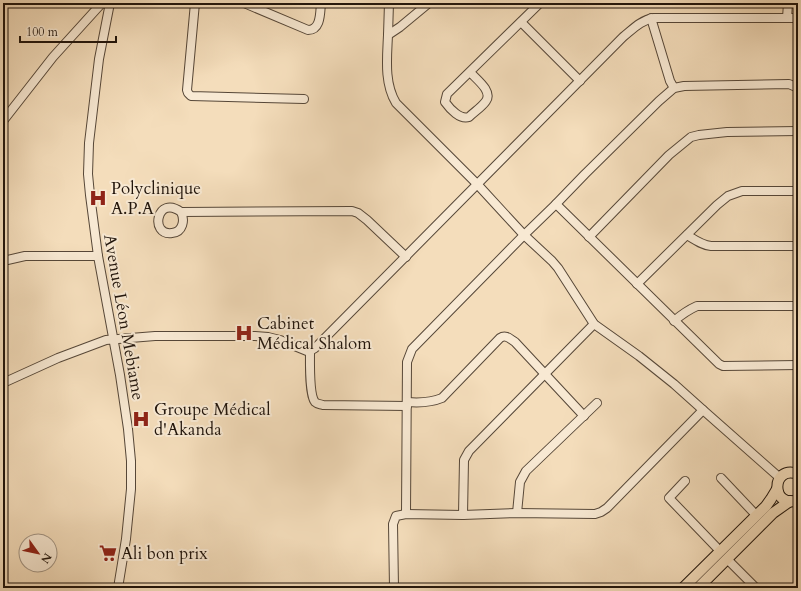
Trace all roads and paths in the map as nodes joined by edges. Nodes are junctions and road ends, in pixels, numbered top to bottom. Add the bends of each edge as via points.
1 (102, 3) edge
2 (110, 3) edge
3 (195, 3) edge
4 (244, 3) edge
5 (321, 3) edge
6 (388, 3) edge
7 (429, 3) edge
8 (540, 3) edge
9 (788, 3) edge
10 (651, 18) junction
11 (787, 18) junction
12 (798, 18) edge
13 (521, 22) junction
14 (388, 35) junction
15 (470, 72) junction
16 (580, 81) junction
17 (674, 88) junction
18 (798, 88) edge
19 (304, 99) dead end
20 (3, 121) edge
21 (798, 131) edge
22 (478, 185) junction
23 (798, 191) edge
24 (556, 204) junction
25 (181, 212) dead end
26 (524, 235) junction
27 (687, 235) junction
28 (589, 237) junction
29 (798, 246) edge
30 (98, 256) junction
31 (406, 257) junction
32 (3, 261) edge
33 (637, 284) junction
34 (798, 306) edge
35 (674, 321) junction
36 (594, 324) junction
37 (114, 339) junction
38 (310, 351) junction
39 (798, 365) edge
40 (544, 374) junction
41 (3, 384) edge
42 (597, 403) dead end
43 (407, 404) junction
44 (703, 410) junction
45 (584, 416) junction
46 (797, 472) edge
47 (721, 478) dead end
48 (780, 478) junction
49 (685, 481) dead end
50 (777, 489) junction
51 (794, 500) edge
52 (517, 513) junction
53 (406, 514) junction
54 (463, 515) junction
55 (756, 515) junction
56 (720, 550) junction
57 (727, 559) junction
58 (118, 588) edge
59 (394, 588) edge
60 (683, 588) edge
61 (698, 588) edge
62 (756, 588) edge

1 - 20 street via 53,58
2 - 30 street, Avenue Léon Mebiame via 99,59 89,148 88,174
3 - 19 street via 187,90 190,95
4 - 5 street via 308,30 318,24
6 - 14 street
7 - 14 street
8 - 13 street
9 - 11 street
10 - 11 street
10 - 16 street via 641,22 623,37
10 - 17 street
11 - 12 street
13 - 15 street
13 - 16 street
14 - 22 street via 389,87 396,103
15 - 15 street via 446,98 448,106 466,118 486,101 488,96 487,91
16 - 22 street
17 - 18 street via 789,84
17 - 24 street
21 - 28 street via 727,132 691,137 669,155
22 - 26 street
22 - 31 street
23 - 27 street via 742,192 728,196
24 - 26 street
24 - 28 street
25 - 31 street via 358,213
26 - 36 street via 558,268
26 - 43 street via 412,349 407,362
27 - 29 street via 711,246
27 - 33 street
28 - 33 street
30 - 32 street via 24,256
30 - 37 street, Avenue Léon Mebiame
31 - 38 street
33 - 35 street
34 - 35 street via 697,306
35 - 39 street via 723,366
36 - 40 street
36 - 44 street via 639,356
37 - 38 street via 155,336 255,336 280,340
37 - 41 street via 58,358
37 - 58 street, Avenue Léon Mebiame via 131,461 126,539
38 - 43 street via 311,394 318,404
40 - 43 street via 515,342 503,336 442,398 425,403
40 - 45 street
40 - 54 street via 467,454 464,460
42 - 45 street
43 - 53 street
44 - 48 street
44 - 52 street via 601,512
45 - 52 street via 522,476
46 - 48 main road via 786,473
47 - 55 street
48 - 50 main road
49 - 56 street via 669,498
50 - 51 main road via 782,498
50 - 55 main road
51 - 57 main road via 773,512
52 - 54 street
53 - 54 street
53 - 59 street via 396,516 393,524
55 - 56 main road
56 - 60 main road
57 - 61 main road
57 - 62 street

